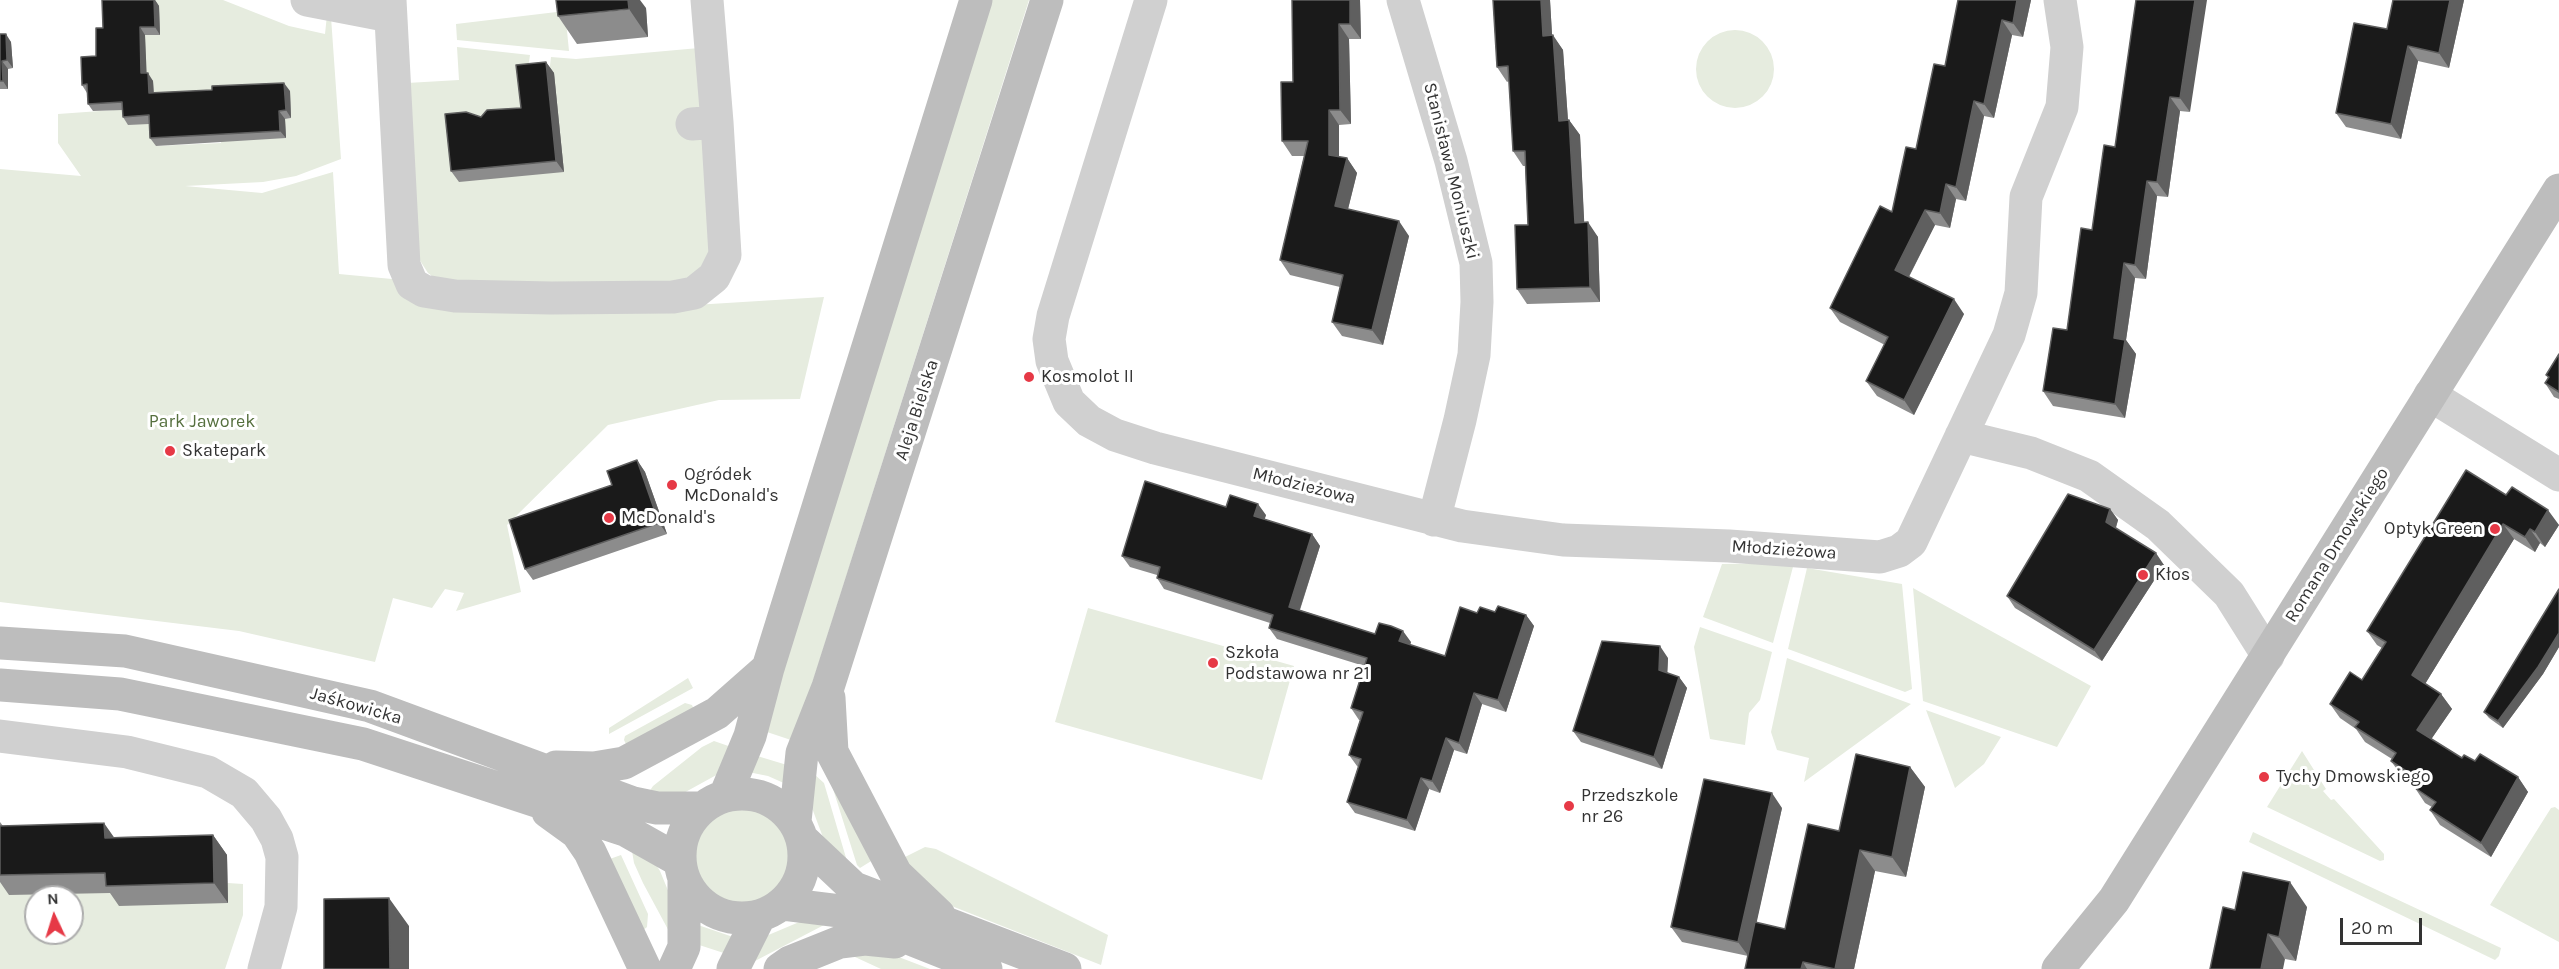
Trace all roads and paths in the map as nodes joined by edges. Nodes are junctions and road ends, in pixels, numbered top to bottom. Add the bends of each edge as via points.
1 (307, 0) edge
2 (707, 0) edge
3 (976, 0) edge
4 (1047, 0) edge
5 (1151, 0) edge
6 (1403, 0) edge
7 (2060, 0) edge
8 (390, 8) edge
9 (2559, 190) edge
10 (2430, 395) junction
11 (1961, 436) junction
12 (2559, 475) edge
13 (1434, 519) junction
14 (0, 643) edge
15 (2268, 656) junction
16 (768, 668) junction
17 (0, 685) edge
18 (828, 687) junction
19 (0, 736) edge
20 (533, 766) junction
21 (529, 798) junction
22 (714, 802) junction
23 (799, 831) junction
24 (682, 871) junction
25 (2114, 900) junction
26 (771, 910) junction
27 (939, 935) junction
28 (264, 969) edge
29 (645, 969) edge
30 (674, 969) edge
31 (734, 969) edge
32 (780, 969) edge
33 (986, 969) edge
34 (1065, 969) edge
35 (2058, 969) edge
36 (2083, 969) edge

1 - 8 street
2 - 8 street via 704,123 725,255 714,277 694,292 674,297 455,296 424,291 412,284 404,265
3 - 16 street
4 - 18 street, Aleja Bielska
5 - 13 street, Młodzieżowa via 1053,316 1049,339 1052,361 1069,402 1089,421 1115,435 1155,448
6 - 13 street, Stanisława Moniuszki via 1451,161 1476,263 1474,355
7 - 11 street, Młodzieżowa via 2067,46 2062,107 2026,197 2020,293 2009,335
9 - 10 street, Romana Dmowskiego
10 - 12 street
10 - 15 street, Romana Dmowskiego
11 - 13 street, Młodzieżowa via 1911,542 1880,557 1563,540
11 - 15 street via 2031,453 2090,476 2148,518 2229,594
14 - 20 street, Jaśkowicka via 125,651 370,706
15 - 25 street, Romana Dmowskiego
16 - 20 street via 717,713 624,763 594,768
16 - 22 street via 750,736
17 - 21 street, Jaśkowicka via 120,694 363,744
18 - 23 street, Aleja Bielska via 802,753
18 - 27 street via 832,752 896,874
19 - 28 street via 127,752 208,772 244,793 266,819 282,857 281,907
20 - 22 street, Jaśkowicka via 633,803 657,807
21 - 24 street, Jaśkowicka via 625,830
21 - 29 street via 577,833 590,852
22 - 23 street via 745,794 764,797 781,807
22 - 24 street via 689,823 681,841
23 - 26 street via 805,858 802,875 795,891
23 - 27 street via 854,888
24 - 26 street via 700,902 723,916 741,919
24 - 30 street via 684,947
25 - 35 street, Romana Dmowskiego
25 - 36 street, Romana Dmowskiego
26 - 27 street via 840,912
26 - 31 street
27 - 32 street via 840,942
27 - 33 street
27 - 34 street

